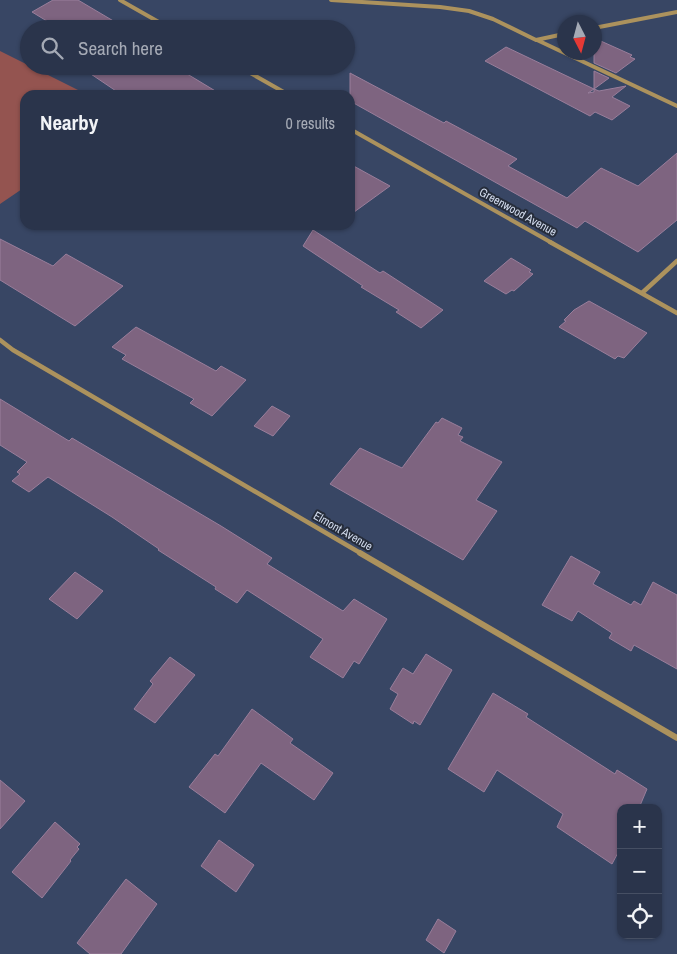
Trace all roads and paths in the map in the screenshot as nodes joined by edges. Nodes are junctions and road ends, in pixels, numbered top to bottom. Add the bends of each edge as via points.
1 (120, 0) edge
2 (331, 0) edge
3 (677, 12) edge
4 (155, 20) edge
5 (602, 26) edge
6 (557, 36) edge
7 (536, 40) junction
8 (254, 75) edge
9 (280, 90) edge
10 (677, 106) edge
11 (355, 132) edge
12 (677, 260) edge
13 (642, 293) junction
14 (677, 312) edge
15 (0, 340) edge
16 (677, 738) edge

1 - 4 street
2 - 7 street via 469,11
3 - 5 street
6 - 7 street
7 - 10 street
8 - 9 street
11 - 13 street, Greenwood Avenue
12 - 13 street
13 - 14 street, Greenwood Avenue
15 - 16 street, Elmont Avenue

